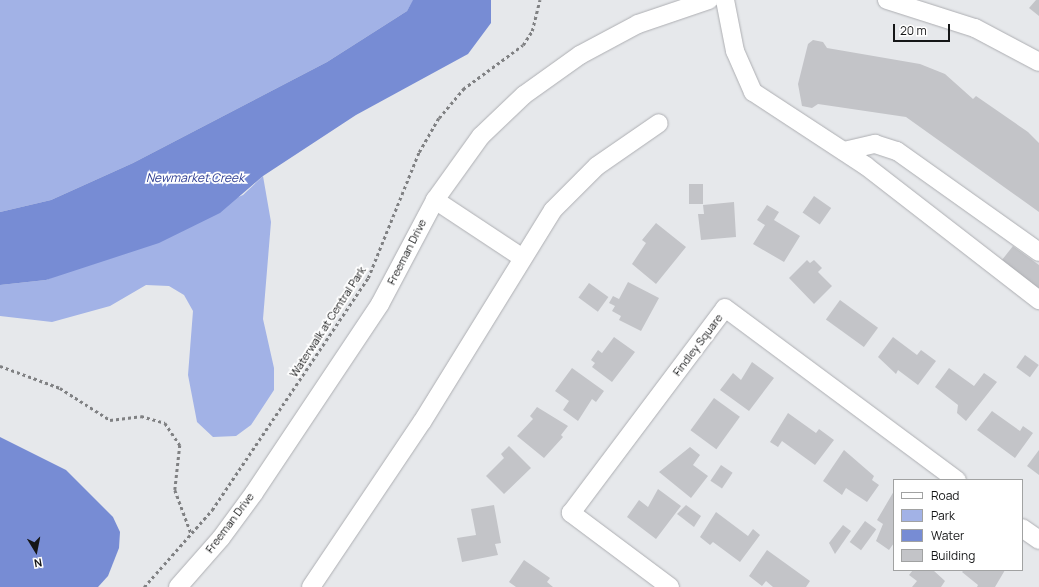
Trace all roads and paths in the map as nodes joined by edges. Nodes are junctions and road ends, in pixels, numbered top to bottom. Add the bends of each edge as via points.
1 (540, 0) edge
2 (709, 0) edge
3 (725, 0) edge
4 (895, 1) edge
5 (1039, 62) edge
6 (659, 123) dead end
7 (844, 151) junction
8 (435, 200) junction
9 (1039, 252) edge
10 (521, 257) junction
11 (1039, 300) edge
12 (0, 366) edge
13 (956, 479) edge
14 (1023, 529) edge
15 (191, 534) junction
16 (1039, 540) edge
17 (144, 587) edge
18 (178, 587) edge
19 (312, 587) edge
20 (670, 587) edge

1 - 15 path, Waterwalk at Central Park via 532,31 523,45 463,89 439,118 419,152 368,278 231,481
2 - 8 street, Freeman Drive via 638,24 551,75 481,136
3 - 7 street via 735,51 753,92
4 - 5 street via 975,28
6 - 10 street via 622,147 573,188
7 - 9 street via 875,144 896,151
7 - 11 street
8 - 10 street
8 - 18 street, Freeman Drive via 369,320 233,524
10 - 19 street via 422,422
12 - 15 path via 60,388 110,420 141,416 165,423 172,429 181,456 175,490
13 - 20 street, Findley Square via 725,308 571,513
14 - 16 street
15 - 17 path, Waterwalk at Central Park

